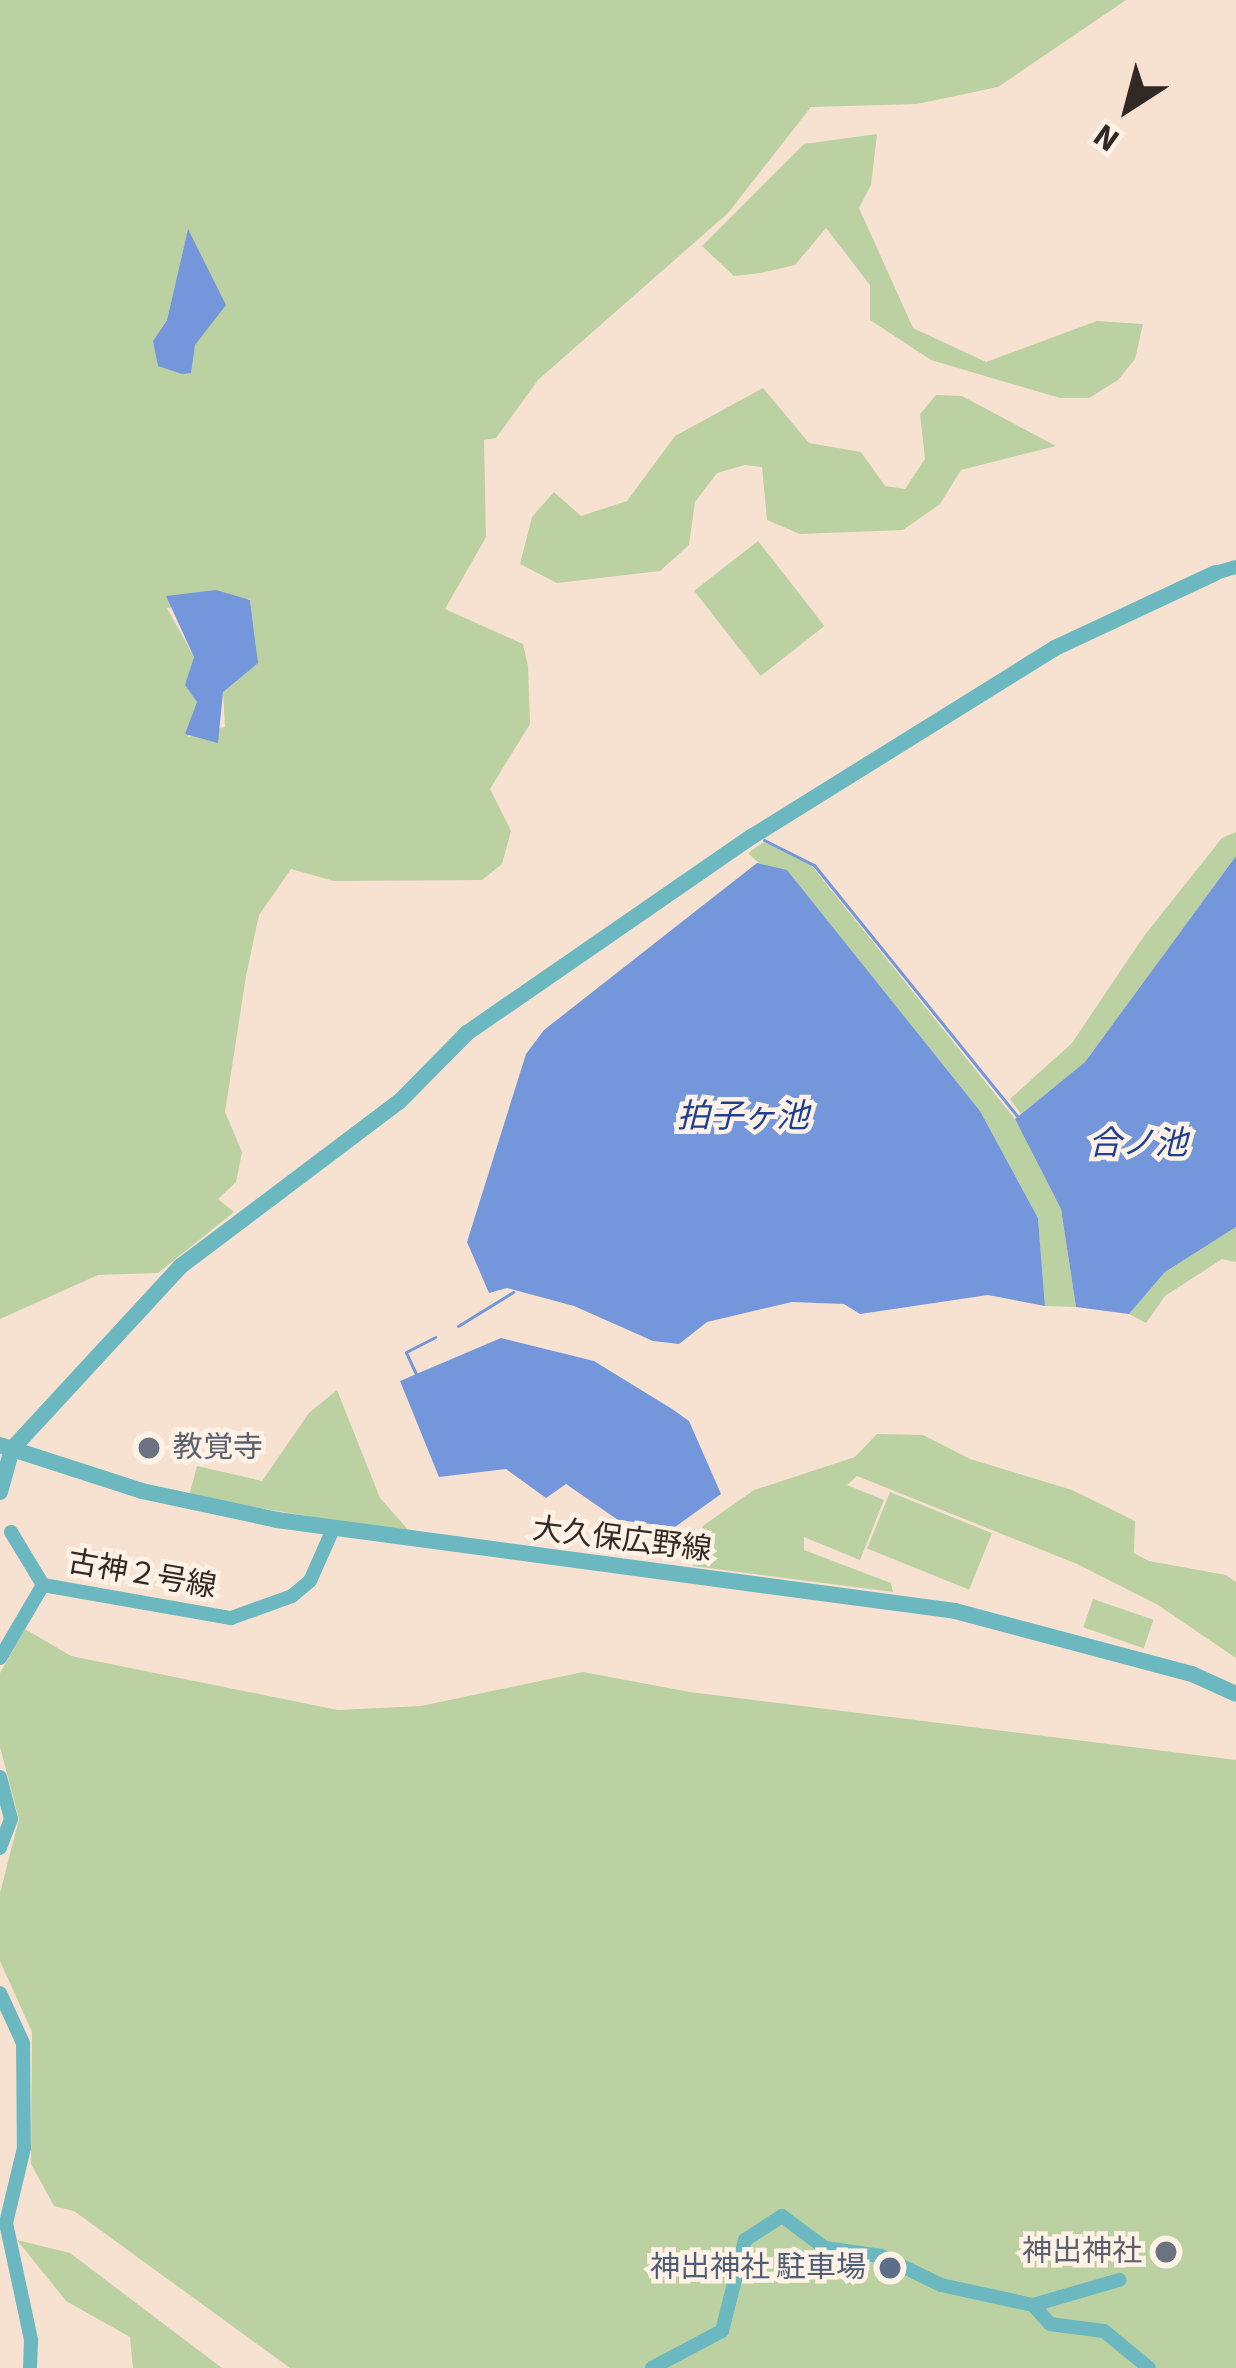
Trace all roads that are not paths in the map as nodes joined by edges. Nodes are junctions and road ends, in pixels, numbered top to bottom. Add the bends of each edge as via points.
1 (1236, 567) edge
2 (1215, 573) joint
3 (6, 1447) edge
4 (0, 1492) edge
5 (333, 1529) junction
6 (11, 1532) dead end
7 (43, 1585) junction
8 (0, 1658) edge
9 (1236, 1694) edge
10 (0, 1778) edge
11 (0, 1848) edge
12 (0, 1993) edge
13 (1119, 2280) dead end
14 (1034, 2305) junction
15 (32, 2368) edge
16 (652, 2368) edge
17 (1149, 2368) edge

1 - 2 street
2 - 3 street via 1054,648 753,836 467,1033 399,1102 165,1283
3 - 4 street
3 - 5 street, 大久保広野線 via 142,1491
5 - 7 street, 古神２号線 via 310,1581 231,1618
5 - 9 street, 大久保広野線 via 955,1611 1192,1674
6 - 7 street
7 - 8 street
10 - 11 street via 11,1819
12 - 15 street via 23,2043 24,2148 6,2223
13 - 14 street
14 - 16 street via 941,2285 881,2256 825,2248 782,2216 745,2240 722,2331
14 - 17 street via 1050,2324 1104,2331

